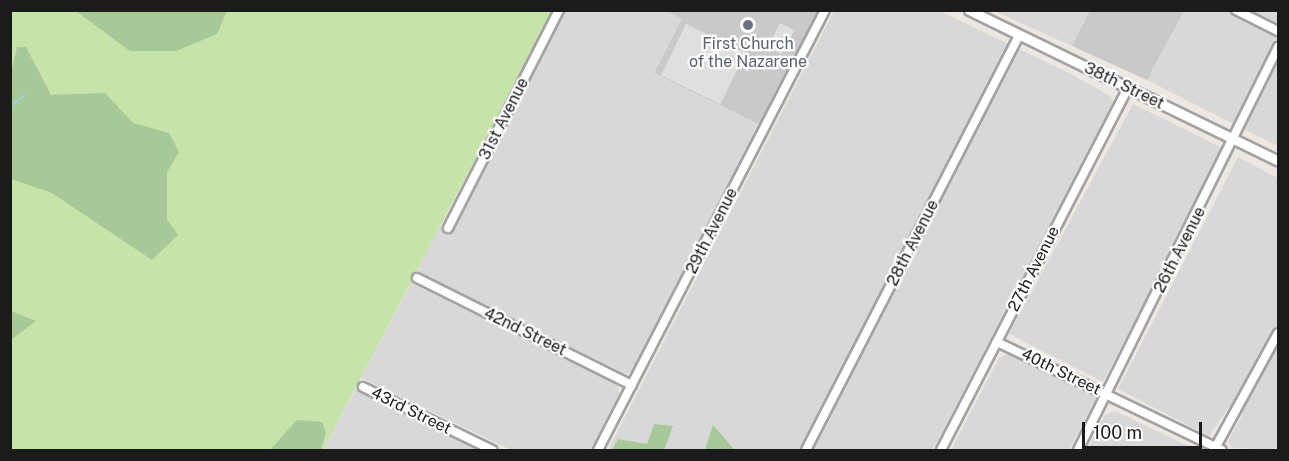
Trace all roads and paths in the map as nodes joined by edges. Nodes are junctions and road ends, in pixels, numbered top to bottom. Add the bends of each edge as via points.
1 (559, 10) edge
2 (825, 10) edge
3 (969, 10) edge
4 (1236, 10) edge
5 (1278, 32) edge
6 (1019, 35) junction
7 (1278, 47) edge
8 (1128, 88) junction
9 (1233, 139) junction
10 (1278, 161) edge
11 (448, 228) dead end
12 (417, 278) dead end
13 (1278, 333) edge
14 (998, 342) junction
15 (632, 386) junction
16 (363, 387) dead end
17 (1106, 394) junction
18 (492, 450) edge
19 (598, 450) edge
20 (806, 450) edge
21 (941, 450) edge
22 (1078, 450) edge
23 (1217, 450) edge

1 - 11 street, 31st Avenue
2 - 15 street, 29th Avenue
3 - 6 street, 38th Street
4 - 5 street
6 - 8 street, 38th Street
6 - 20 street, 28th Avenue
7 - 9 street, 26th Avenue
8 - 9 street, 38th Street
8 - 14 street, 27th Avenue
9 - 10 street, 38th Street
9 - 17 street, 26th Avenue
12 - 15 street, 42nd Street
13 - 23 street
14 - 17 street, 40th Street
14 - 21 street, 27th Avenue
15 - 19 street, 29th Avenue
16 - 18 street, 43rd Street
17 - 22 street, 26th Avenue
17 - 23 street, 40th Street

